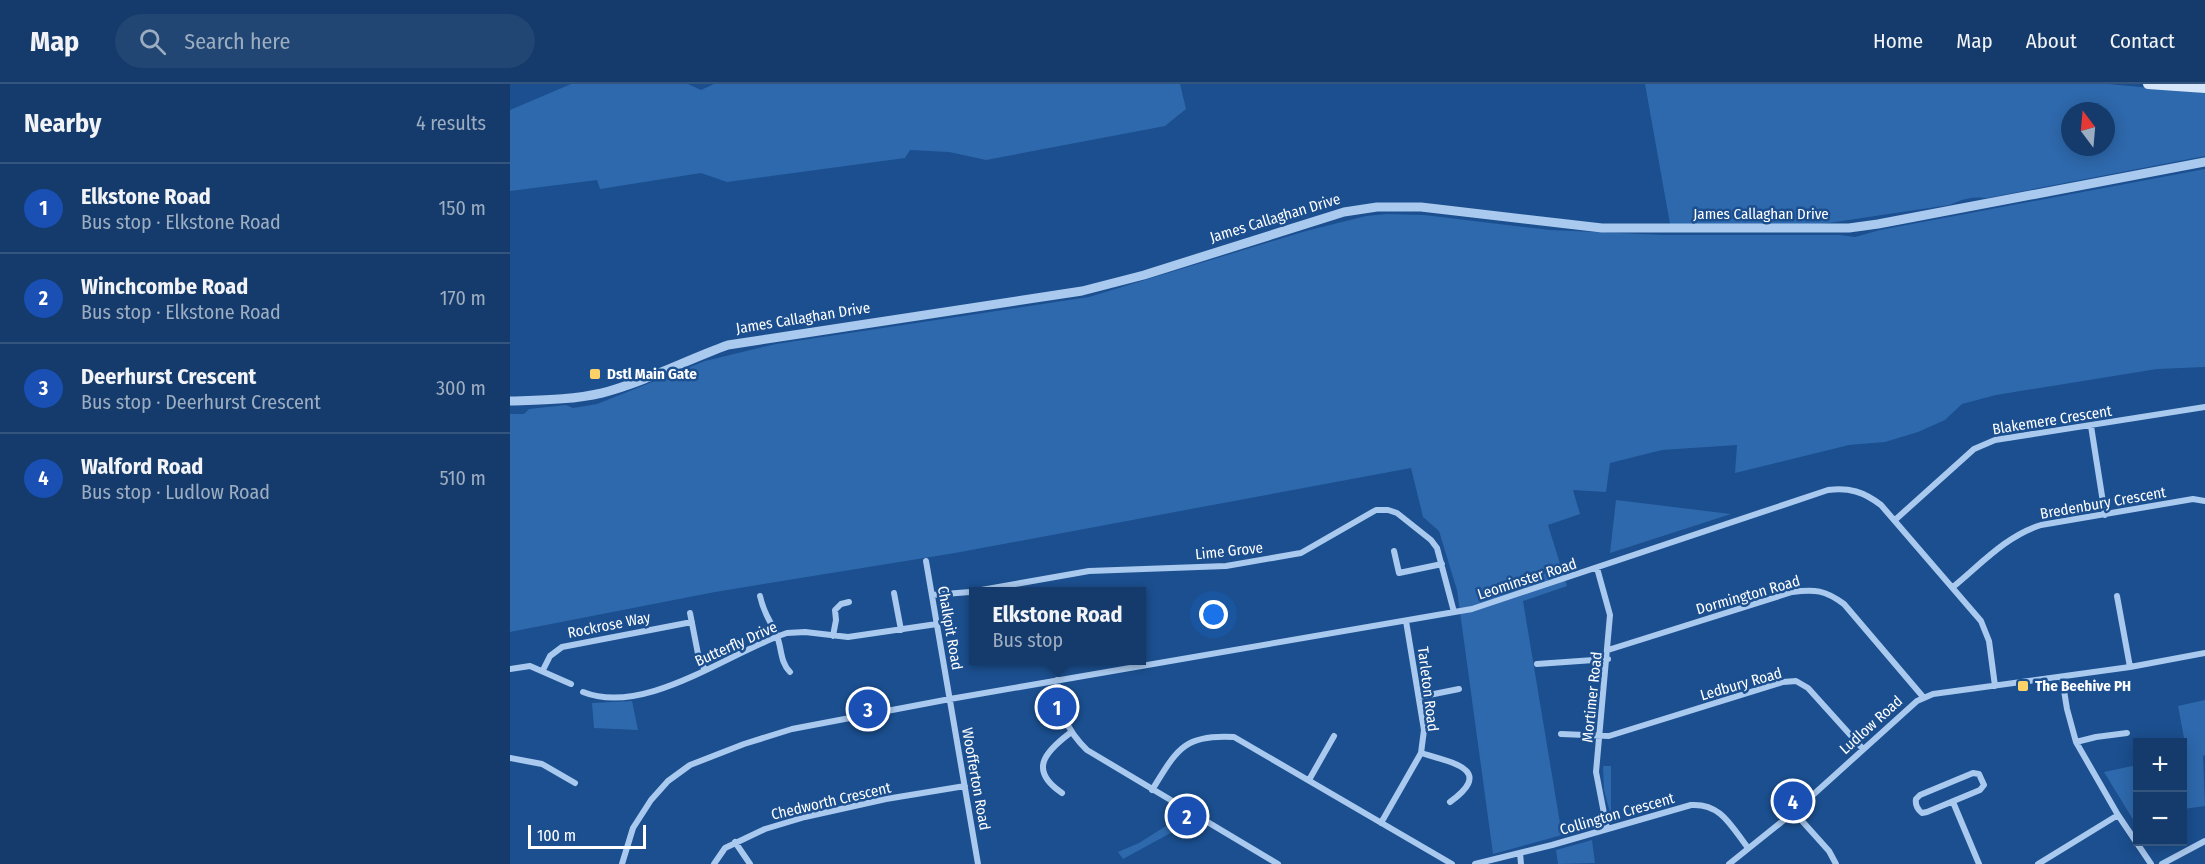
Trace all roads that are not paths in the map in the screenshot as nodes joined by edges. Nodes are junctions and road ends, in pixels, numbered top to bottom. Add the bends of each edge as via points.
1 (2148, 84) edge
2 (2205, 88) edge
3 (2205, 162) edge
4 (510, 401) edge
5 (2205, 407) edge
6 (2091, 426) junction
7 (2205, 501) edge
8 (2105, 514) junction
9 (1895, 520) junction
10 (1394, 551) dead end
11 (926, 561) dead end
12 (1442, 564) junction
13 (1597, 568) junction
14 (998, 587) edge
15 (1953, 587) junction
16 (969, 592) edge
17 (894, 593) dead end
18 (932, 595) junction
19 (760, 596) dead end
20 (2117, 596) dead end
21 (849, 602) dead end
22 (1454, 612) junction
23 (690, 613) dead end
24 (1406, 621) junction
25 (692, 622) junction
26 (937, 624) junction
27 (901, 630) junction
28 (777, 636) junction
29 (833, 636) junction
30 (1608, 650) junction
31 (2205, 653) edge
32 (1608, 659) junction
33 (1537, 664) dead end
34 (1146, 665) edge
35 (1146, 665) edge
36 (2130, 667) junction
37 (510, 669) edge
38 (543, 670) junction
39 (705, 670) junction
40 (790, 672) dead end
41 (2062, 678) junction
42 (1057, 680) junction
43 (571, 684) dead end
44 (1995, 686) junction
45 (1459, 690) dead end
46 (583, 692) dead end
47 (1419, 697) junction
48 (1924, 698) junction
49 (950, 699) junction
50 (1070, 733) junction
51 (2127, 733) dead end
52 (1561, 734) dead end
53 (1600, 735) junction
54 (1334, 736) dead end
55 (2076, 742) junction
56 (1863, 749) junction
57 (1421, 753) junction
58 (510, 758) edge
59 (1309, 780) junction
60 (574, 783) dead end
61 (965, 786) junction
62 (1152, 790) junction
63 (1062, 792) dead end
64 (1450, 802) dead end
65 (1953, 802) junction
66 (1794, 812) junction
67 (2118, 815) junction
68 (1381, 823) junction
69 (1607, 829) junction
70 (735, 842) junction
71 (2205, 842) edge
72 (1748, 848) junction
73 (1520, 853) junction
74 (622, 864) edge
75 (714, 864) edge
76 (750, 864) edge
77 (978, 864) edge
78 (1278, 864) edge
79 (1452, 864) edge
80 (1475, 864) edge
81 (1521, 864) edge
82 (1729, 864) edge
83 (1836, 864) edge
84 (1979, 864) edge
85 (2038, 864) edge
86 (2151, 864) edge
87 (2162, 864) edge

1 - 2 main road
3 - 4 street, James Callaghan Drive via 1849,228 1602,228 1421,207 1361,209 1104,286 728,345 602,393
5 - 6 street, Blakemere Crescent
6 - 8 street
6 - 9 street, Blakemere Crescent via 1984,444
7 - 8 street, Bredenbury Crescent via 2193,499
8 - 15 street, Bredenbury Crescent via 2041,525 2012,537
9 - 13 street, Leominster Road via 1865,494 1847,489 1828,490
9 - 15 street, Leominster Road
10 - 12 street via 1399,573
11 - 18 street, Chalkpit Road
12 - 14 street, Lime Grove via 1431,540 1407,520 1388,510 1376,510 1301,553 1226,566 1089,571
12 - 22 street, Lime Grove
13 - 22 street, Leominster Road
13 - 30 street, Mortimer Road via 1610,615
15 - 44 street, Leominster Road via 1975,612 1988,635
16 - 18 street, Lime Grove
17 - 27 street
18 - 26 street, Chalkpit Road
19 - 28 street via 763,612
20 - 36 street
21 - 29 street via 835,610
22 - 24 street, Leominster Road
23 - 25 street
24 - 34 street, Leominster Road
24 - 47 street, Tarleton Road
25 - 38 street, Rockrose Way via 561,647 550,656
25 - 39 street
26 - 27 street, Butterfly Drive
26 - 49 street, Chalkpit Road
27 - 29 street, Butterfly Drive
28 - 29 street, Butterfly Drive via 805,632
28 - 39 street, Butterfly Drive
28 - 40 street via 785,667
30 - 32 street, Mortimer Road
30 - 48 street, Dormington Road via 1792,592 1821,591 1844,604
31 - 36 street, Ludlow Road
32 - 33 street
32 - 53 street, Mortimer Road
35 - 42 street, Leominster Road
36 - 41 street, Ludlow Road
37 - 38 street via 530,666
38 - 43 street
39 - 46 street, Butterfly Drive via 661,689 629,696 595,697
41 - 44 street, Ludlow Road
41 - 55 street
42 - 49 street, Leominster Road
42 - 50 street
44 - 48 street, Ludlow Road
45 - 47 street
47 - 57 street, Tarleton Road via 1424,730
48 - 56 street, Ludlow Road
49 - 61 street, Woofferton Road
49 - 74 street, Leominster Road via 792,729 690,765 651,800 633,828
50 - 62 street via 1087,750
50 - 63 street via 1047,752 1044,765 1050,784
51 - 55 street
52 - 53 street
53 - 56 street, Ledbury Road via 1609,736 1796,681 1808,688
53 - 69 street, Mortimer Road via 1596,772
54 - 59 street
55 - 67 street
56 - 66 street, Ludlow Road
57 - 64 street via 1464,766 1469,773 1466,789
57 - 68 street, Tarleton Road
58 - 60 street via 542,764
59 - 62 street via 1234,737 1213,736 1192,741 1176,752
59 - 68 street
61 - 70 street, Chedworth Crescent via 805,817
61 - 77 street, Woofferton Road
62 - 78 street
65 - 65 street via 1922,813 1915,804 1920,795 1979,774 1984,785 1980,790
65 - 84 street
66 - 72 street, Ludlow Road
66 - 83 street
67 - 85 street
67 - 86 street
68 - 79 street
69 - 72 street, Collington Crescent via 1700,804 1719,811
69 - 73 street, Collington Crescent
70 - 75 street, Chedworth Crescent via 725,848
70 - 76 street
71 - 87 street
72 - 82 street, Ludlow Road
73 - 80 street, Collington Crescent
73 - 81 street

